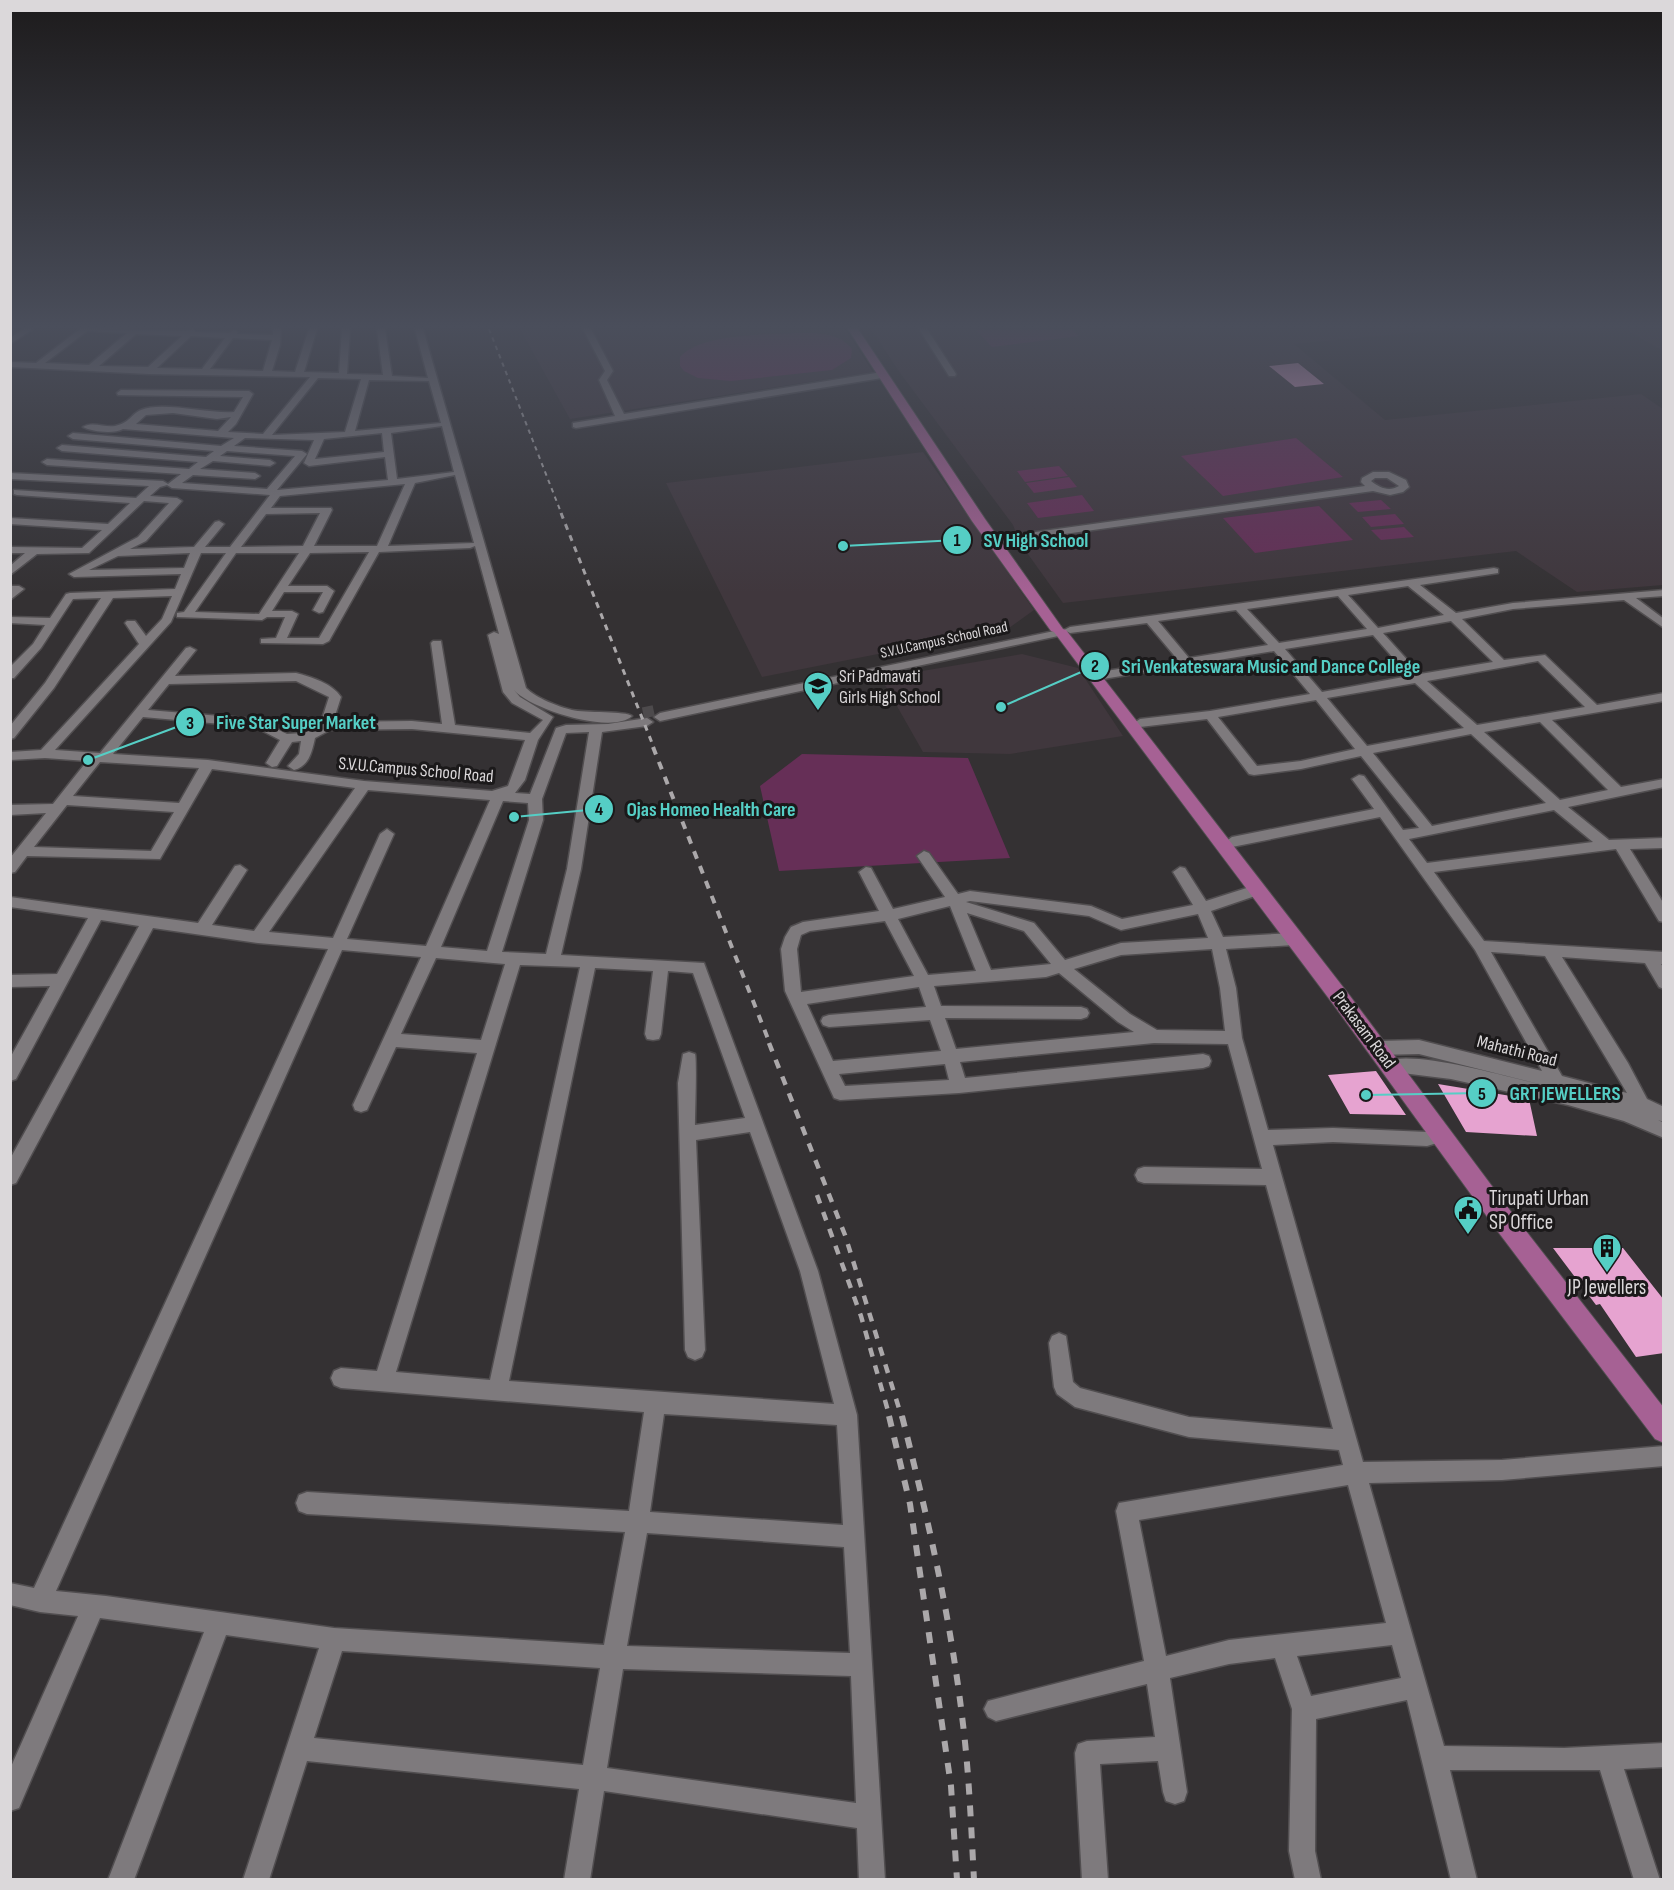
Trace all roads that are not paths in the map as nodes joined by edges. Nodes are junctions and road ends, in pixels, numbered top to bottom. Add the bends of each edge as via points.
1 (138, 417) edge
2 (234, 417) edge
3 (282, 417) edge
4 (355, 417) edge
5 (436, 417) edge
6 (444, 417) edge
7 (626, 417) edge
8 (914, 417) edge
9 (621, 418) joint
10 (438, 425) junction
11 (576, 425) dead end
12 (129, 426) junction
13 (88, 427) dead end
14 (386, 431) junction
15 (220, 434) junction
16 (350, 434) junction
17 (73, 436) dead end
18 (242, 436) junction
19 (266, 437) junction
20 (320, 437) junction
21 (62, 448) dead end
22 (224, 448) junction
23 (389, 454) junction
24 (209, 459) junction
25 (47, 462) dead end
26 (270, 463) dead end
27 (190, 472) junction
28 (451, 474) junction
29 (10, 476) edge
30 (255, 476) dead end
31 (57, 478) junction
32 (411, 481) junction
33 (393, 482) junction
34 (157, 484) junction
35 (172, 485) junction
36 (1370, 485) dead end
37 (325, 489) junction
38 (17, 492) dead end
39 (273, 493) junction
40 (40, 494) junction
41 (140, 500) junction
42 (315, 510) junction
43 (262, 511) junction
44 (10, 521) edge
45 (219, 524) dead end
46 (111, 527) junction
47 (996, 536) junction
48 (470, 545) junction
49 (307, 549) junction
50 (379, 549) junction
51 (10, 550) edge
52 (197, 550) junction
53 (233, 550) junction
54 (34, 551) junction
55 (114, 553) junction
56 (188, 571) junction
57 (10, 572) edge
58 (1494, 572) dead end
59 (1410, 582) junction
60 (10, 589) edge
61 (281, 589) junction
62 (179, 592) junction
63 (1340, 592) junction
64 (1664, 593) edge
65 (109, 595) junction
66 (1626, 596) junction
67 (10, 597) edge
68 (1238, 606) junction
69 (319, 610) dead end
70 (264, 614) junction
71 (169, 615) junction
72 (187, 616) junction
73 (1452, 616) junction
74 (10, 620) edge
75 (1150, 620) junction
76 (52, 622) junction
77 (131, 623) dead end
78 (1664, 625) edge
79 (1060, 629) junction
80 (1378, 631) junction
81 (265, 641) dead end
82 (280, 641) junction
83 (145, 644) junction
84 (437, 644) dead end
85 (1276, 646) junction
86 (190, 650) dead end
87 (1185, 661) junction
88 (1502, 664) junction
89 (10, 675) edge
90 (1103, 675) junction
91 (1418, 679) junction
92 (166, 680) junction
93 (1319, 695) junction
94 (1664, 697) edge
95 (1594, 708) junction
96 (140, 713) junction
97 (569, 713) junction
98 (1210, 715) junction
99 (1543, 718) junction
100 (546, 720) junction
101 (1140, 723) junction
102 (326, 726) junction
103 (449, 729) junction
104 (596, 729) junction
105 (563, 730) junction
106 (1477, 730) junction
107 (10, 735) edge
108 (309, 735) junction
109 (531, 737) junction
110 (288, 738) junction
111 (1362, 750) junction
112 (45, 754) junction
113 (12, 757) edge
114 (101, 757) junction
115 (272, 763) junction
116 (215, 765) junction
117 (294, 766) junction
118 (1359, 779) dead end
119 (1664, 783) edge
120 (364, 785) junction
121 (1619, 793) junction
122 (498, 796) junction
123 (535, 799) junction
124 (59, 804) junction
125 (1557, 806) junction
126 (182, 808) junction
127 (10, 810) edge
128 (1384, 812) junction
129 (1429, 831) junction
130 (387, 834) dead end
131 (1401, 835) junction
132 (1232, 842) junction
133 (1664, 843) edge
134 (1613, 845) junction
135 (24, 851) junction
136 (924, 856) dead end
137 (10, 868) edge
138 (1424, 868) junction
139 (240, 870) dead end
140 (866, 872) dead end
141 (1180, 872) dead end
142 (1256, 890) junction
143 (10, 902) edge
144 (956, 902) junction
145 (1203, 908) junction
146 (98, 913) junction
147 (889, 915) junction
148 (1664, 917) edge
149 (150, 920) junction
150 (202, 928) junction
151 (258, 937) junction
152 (1294, 939) junction
153 (1217, 943) junction
154 (338, 944) junction
155 (1480, 946) junction
156 (1550, 951) junction
157 (431, 952) junction
158 (493, 957) junction
159 (1657, 958) edge
160 (514, 959) junction
161 (552, 960) junction
162 (589, 962) junction
163 (661, 965) junction
164 (1062, 967) junction
165 (986, 976) junction
166 (62, 980) junction
167 (10, 981) edge
168 (924, 981) junction
169 (1664, 983) edge
170 (797, 999) junction
171 (936, 1013) junction
172 (1081, 1013) dead end
173 (830, 1021) dead end
174 (653, 1034) dead end
175 (1154, 1037) junction
176 (1234, 1038) junction
177 (391, 1040) junction
178 (487, 1047) junction
179 (950, 1054) junction
180 (1392, 1057) junction
181 (689, 1059) dead end
182 (1203, 1061) dead end
183 (827, 1068) junction
184 (10, 1074) edge
185 (1556, 1081) junction
186 (958, 1086) junction
187 (1641, 1104) junction
188 (361, 1106) dead end
189 (1664, 1114) edge
190 (754, 1124) junction
191 (1664, 1131) edge
192 (687, 1134) junction
193 (1441, 1135) junction
194 (1264, 1138) junction
195 (1144, 1175) dead end
196 (10, 1177) edge
197 (1274, 1177) junction
198 (1059, 1343) dead end
199 (696, 1350) dead end
200 (340, 1378) dead end
201 (383, 1382) junction
202 (497, 1392) junction
203 (655, 1403) junction
204 (1664, 1413) edge
205 (847, 1415) junction
206 (1664, 1430) edge
207 (1346, 1440) junction
208 (1664, 1456) edge
209 (1356, 1473) junction
210 (308, 1503) dead end
211 (638, 1522) junction
212 (854, 1537) junction
213 (10, 1594) edge
214 (40, 1601) junction
215 (94, 1606) junction
216 (219, 1623) junction
217 (1400, 1633) junction
218 (334, 1639) junction
219 (1282, 1646) junction
220 (613, 1657) junction
221 (862, 1665) junction
222 (1158, 1670) junction
223 (1415, 1687) junction
224 (996, 1709) dead end
225 (1304, 1709) junction
226 (298, 1748) junction
227 (1169, 1748) junction
228 (1664, 1755) edge
229 (1435, 1758) junction
230 (1608, 1758) junction
231 (595, 1778) junction
232 (1175, 1792) dead end
233 (10, 1799) edge
234 (868, 1817) junction
235 (120, 1880) edge
236 (256, 1880) edge
237 (578, 1880) edge
238 (872, 1880) edge
239 (1095, 1880) edge
240 (1308, 1880) edge
241 (1464, 1880) edge
242 (1647, 1880) edge

1 - 12 street
2 - 15 street
3 - 19 street
4 - 16 street
5 - 10 street
6 - 97 street via 520,689 527,696
7 - 9 street
8 - 47 main road
9 - 11 street
10 - 14 street
10 - 28 street
12 - 13 street
12 - 15 street
14 - 16 street
14 - 23 street
15 - 18 street
16 - 20 street
17 - 22 street
18 - 19 street
18 - 22 street
19 - 20 street
20 - 23 street via 309,463
21 - 24 street
22 - 24 street
22 - 39 street via 302,454
23 - 33 street
24 - 26 street
24 - 27 street
25 - 27 street
27 - 30 street
27 - 35 street
28 - 32 street
28 - 48 street
29 - 31 street
31 - 34 street
31 - 40 street
32 - 33 street
32 - 50 street
33 - 37 street
34 - 35 street
34 - 41 street
35 - 39 street
36 - 47 street
37 - 39 street
37 - 42 street
38 - 40 street
39 - 43 street
40 - 41 street
41 - 46 street
41 - 55 street via 177,501 142,539
42 - 43 street
42 - 49 street via 327,510
43 - 53 street
44 - 46 street
45 - 52 street
46 - 54 street via 85,551
47 - 79 main road
47 - 79 main road
48 - 50 street
48 - 100 street via 509,692
49 - 50 street
49 - 53 street
49 - 61 street
50 - 82 street via 323,641
51 - 54 street
52 - 53 street
52 - 55 street
52 - 56 street
53 - 72 street
54 - 57 street
55 - 56 street via 74,574
56 - 62 street
58 - 59 street
59 - 63 street
59 - 73 street
60 - 67 street via 19,589
61 - 69 street via 327,589
61 - 70 street
62 - 65 street
62 - 71 street
63 - 68 street
63 - 80 street
64 - 66 street
65 - 76 street via 70,596
65 - 107 street via 50,685
66 - 73 street
66 - 78 street
68 - 75 street
68 - 85 street
70 - 72 street
70 - 82 street via 292,614
71 - 72 street
71 - 83 street
73 - 80 street
73 - 88 street
74 - 76 street
75 - 79 street
75 - 87 street
76 - 89 street via 37,646
77 - 83 street
79 - 79 street, S.V.U.Campus School Road via 659,714 1038,632
79 - 90 main road, Prakasam Road
79 - 142 main road, Prakasam Road
80 - 85 street
80 - 91 street
81 - 82 street
83 - 112 street
84 - 103 street
85 - 87 street
85 - 93 street
86 - 92 street
87 - 90 street
88 - 91 street
88 - 95 street via 1541,657
90 - 101 main road, Prakasam Road
91 - 93 street
91 - 106 street
92 - 96 street
92 - 102 street via 305,678 335,696
93 - 98 street
93 - 111 street
94 - 95 street
95 - 99 street
96 - 110 street via 256,723
96 - 114 street
97 - 100 street via 555,713
97 - 104 street via 645,718
97 - 105 street via 575,722
98 - 101 street
98 - 111 street via 1254,771 1301,765
99 - 106 street
99 - 121 street
100 - 105 street via 548,728
100 - 109 street, S.V.U.Campus School Road
101 - 132 main road, Prakasam Road
102 - 103 street via 412,725
102 - 108 street
103 - 109 street
104 - 105 street
104 - 161 street via 574,869
105 - 123 street
106 - 111 street
106 - 125 street
108 - 110 street
108 - 117 street via 305,755
109 - 117 street, S.V.U.Campus School Road via 517,783 505,792
110 - 115 street
111 - 129 street
112 - 113 street, S.V.U.Campus School Road
112 - 114 street, S.V.U.Campus School Road
114 - 116 street, S.V.U.Campus School Road
114 - 124 street
115 - 116 street, S.V.U.Campus School Road
115 - 117 street, S.V.U.Campus School Road
116 - 120 street, S.V.U.Campus School Road
116 - 126 street
118 - 128 street
119 - 121 street
120 - 122 street, S.V.U.Campus School Road
120 - 151 street
121 - 125 street
122 - 123 street, S.V.U.Campus School Road
122 - 157 street
123 - 158 street via 536,820
124 - 126 street
124 - 127 street
124 - 135 street
125 - 129 street
125 - 134 street
126 - 135 street via 155,856
128 - 131 street
128 - 132 street
129 - 131 street
130 - 154 street
131 - 138 street
132 - 180 main road, Prakasam Road
133 - 134 street
134 - 138 street
134 - 148 street
135 - 137 street
136 - 144 street
138 - 155 street
139 - 150 street
140 - 147 street
141 - 145 street
142 - 145 street
142 - 152 main road, Prakasam Road
143 - 146 street
144 - 145 street via 977,896 1091,911 1121,925
144 - 147 street
144 - 164 street via 1029,927
144 - 165 street
145 - 153 street
146 - 149 street
146 - 166 street
147 - 168 street
147 - 170 street via 796,931 789,949
149 - 150 street
149 - 196 street
150 - 151 street
151 - 154 street
152 - 153 street
152 - 180 main road, Prakasam Road
153 - 164 street via 1121,949
153 - 176 street
154 - 157 street
154 - 214 street
155 - 156 street
155 - 185 street
156 - 159 street
156 - 187 street
157 - 158 street
157 - 177 street
158 - 160 street
159 - 169 street
160 - 161 street
160 - 178 street
161 - 162 street
162 - 163 street
162 - 202 street
163 - 174 street
163 - 190 street via 695,966 701,970
164 - 165 street
164 - 175 street via 1124,1018
165 - 168 street
166 - 167 street
166 - 184 street
168 - 170 street
168 - 171 street
170 - 183 street
171 - 172 street
171 - 173 street
171 - 179 street
175 - 176 street
175 - 179 street
176 - 194 street
177 - 178 street
177 - 188 street
178 - 201 street
179 - 183 street
179 - 186 street
180 - 185 street, Mahathi Road via 1419,1047
180 - 191 street, Mahathi Road via 1566,1098
180 - 193 main road, Prakasam Road
180 - 204 main road, Prakasam Road
181 - 192 street
182 - 186 street
183 - 186 street via 838,1091 844,1094
185 - 187 street, Mahathi Road
187 - 189 street, Mahathi Road
190 - 192 street
190 - 205 street via 809,1271
192 - 199 street
193 - 194 street via 1427,1140 1334,1135
193 - 206 main road, Prakasam Road
194 - 197 street
195 - 197 street
197 - 207 street
198 - 207 street via 1064,1387 1075,1397 1189,1427
200 - 201 street
201 - 202 street
202 - 203 street
203 - 205 street
203 - 211 street
205 - 212 street
207 - 209 street
208 - 209 street via 1502,1470
209 - 217 street
209 - 222 street via 1127,1511
210 - 211 street
211 - 212 street
211 - 220 street
212 - 221 street
213 - 214 street
214 - 215 street
215 - 216 street
215 - 233 street
216 - 218 street
216 - 235 street
217 - 219 street
217 - 223 street
218 - 220 street
218 - 226 street
219 - 222 street via 1229,1652
219 - 225 street
220 - 221 street
220 - 231 street
221 - 234 street
222 - 224 street
222 - 227 street
223 - 225 street
223 - 229 street
225 - 240 street via 1302,1851
226 - 231 street
226 - 236 street
227 - 232 street
227 - 239 street via 1087,1753
228 - 230 street
229 - 230 street
229 - 241 street
230 - 242 street
231 - 234 street
231 - 237 street
234 - 238 street

